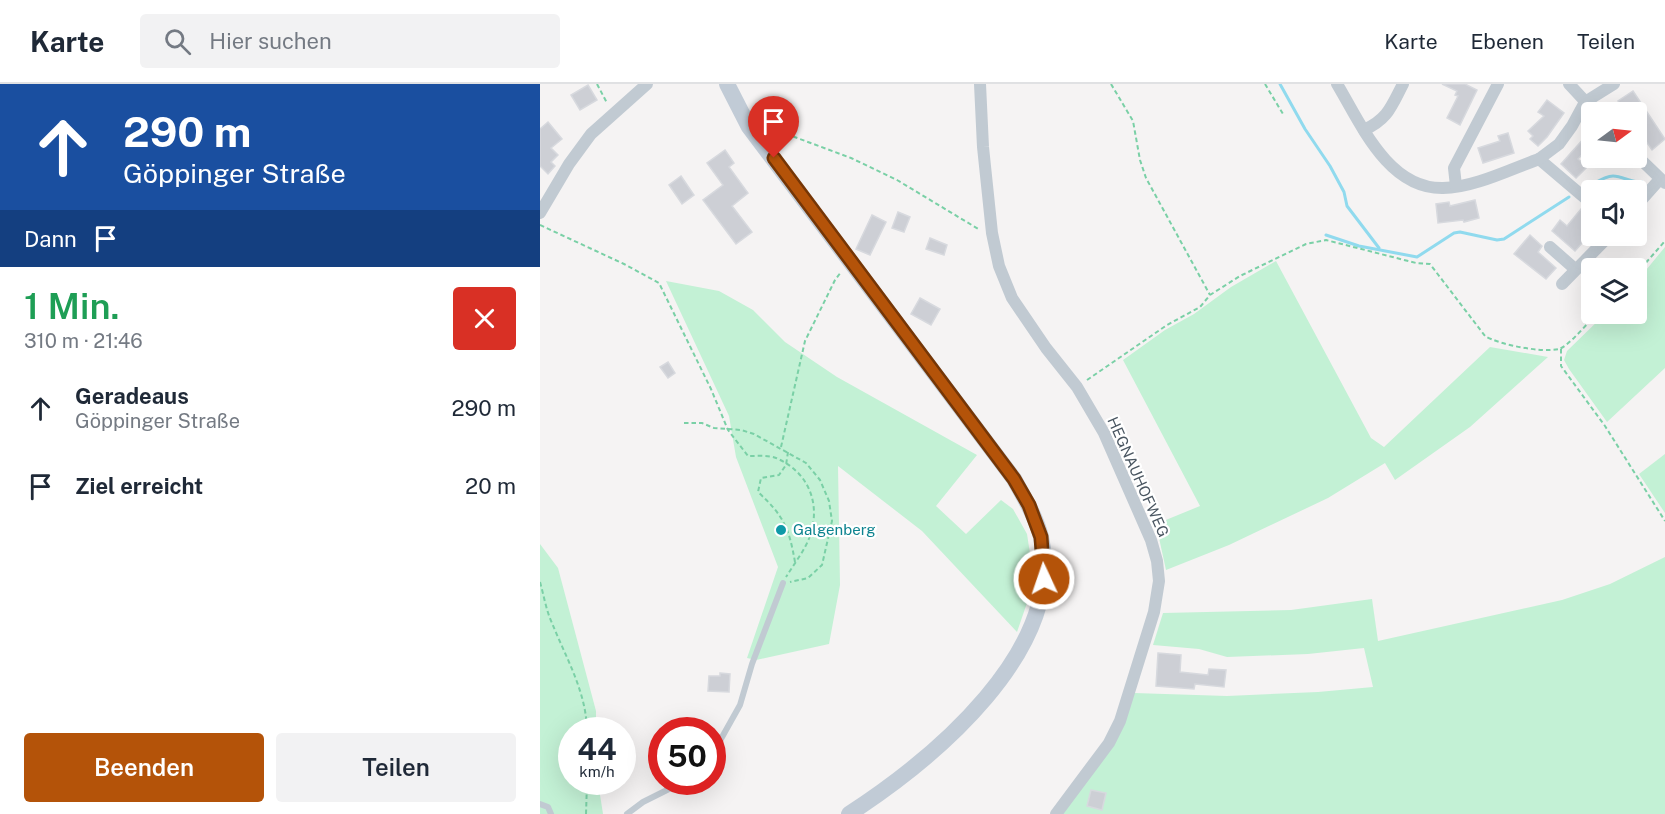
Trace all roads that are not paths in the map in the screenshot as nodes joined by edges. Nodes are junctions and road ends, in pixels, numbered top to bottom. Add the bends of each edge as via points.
1 (647, 84) edge
2 (727, 84) edge
3 (980, 84) edge
4 (1337, 84) edge
5 (1403, 84) edge
6 (1498, 84) edge
7 (1569, 84) edge
8 (1614, 84) edge
9 (1585, 102) joint
10 (1581, 109) edge
11 (1364, 130) junction
12 (1539, 159) junction
13 (1647, 166) edge
14 (1663, 181) edge
15 (1456, 186) junction
16 (1581, 195) edge
17 (1647, 196) edge
18 (540, 213) edge
19 (1599, 246) edge
20 (1550, 248) dead end
21 (1575, 269) junction
22 (1562, 284) dead end
23 (783, 583) road end
24 (726, 730) edge
25 (657, 795) edge
26 (540, 804) edge
27 (551, 814) edge
28 (627, 814) edge
29 (849, 814) edge
30 (1056, 814) edge

1 - 18 street via 591,134
2 - 29 main road via 749,127 1014,479 1041,537 1044,579 1027,636 1010,666 958,730
3 - 30 street, HEGNAUHOFWEG via 983,147 999,266 1012,298 1077,387 1104,433 1151,540 1159,580 1154,612 1120,721 1110,743
4 - 11 street
5 - 11 street via 1387,115
6 - 15 street via 1454,168
7 - 9 street
8 - 9 street
10 - 12 street via 1559,144
11 - 15 street via 1382,158 1402,177 1430,187
12 - 15 street
12 - 16 street
13 - 14 street
14 - 17 street
19 - 21 street
20 - 21 street
21 - 22 street
23 - 24 lane via 740,705
25 - 28 lane
26 - 27 lane via 548,807

